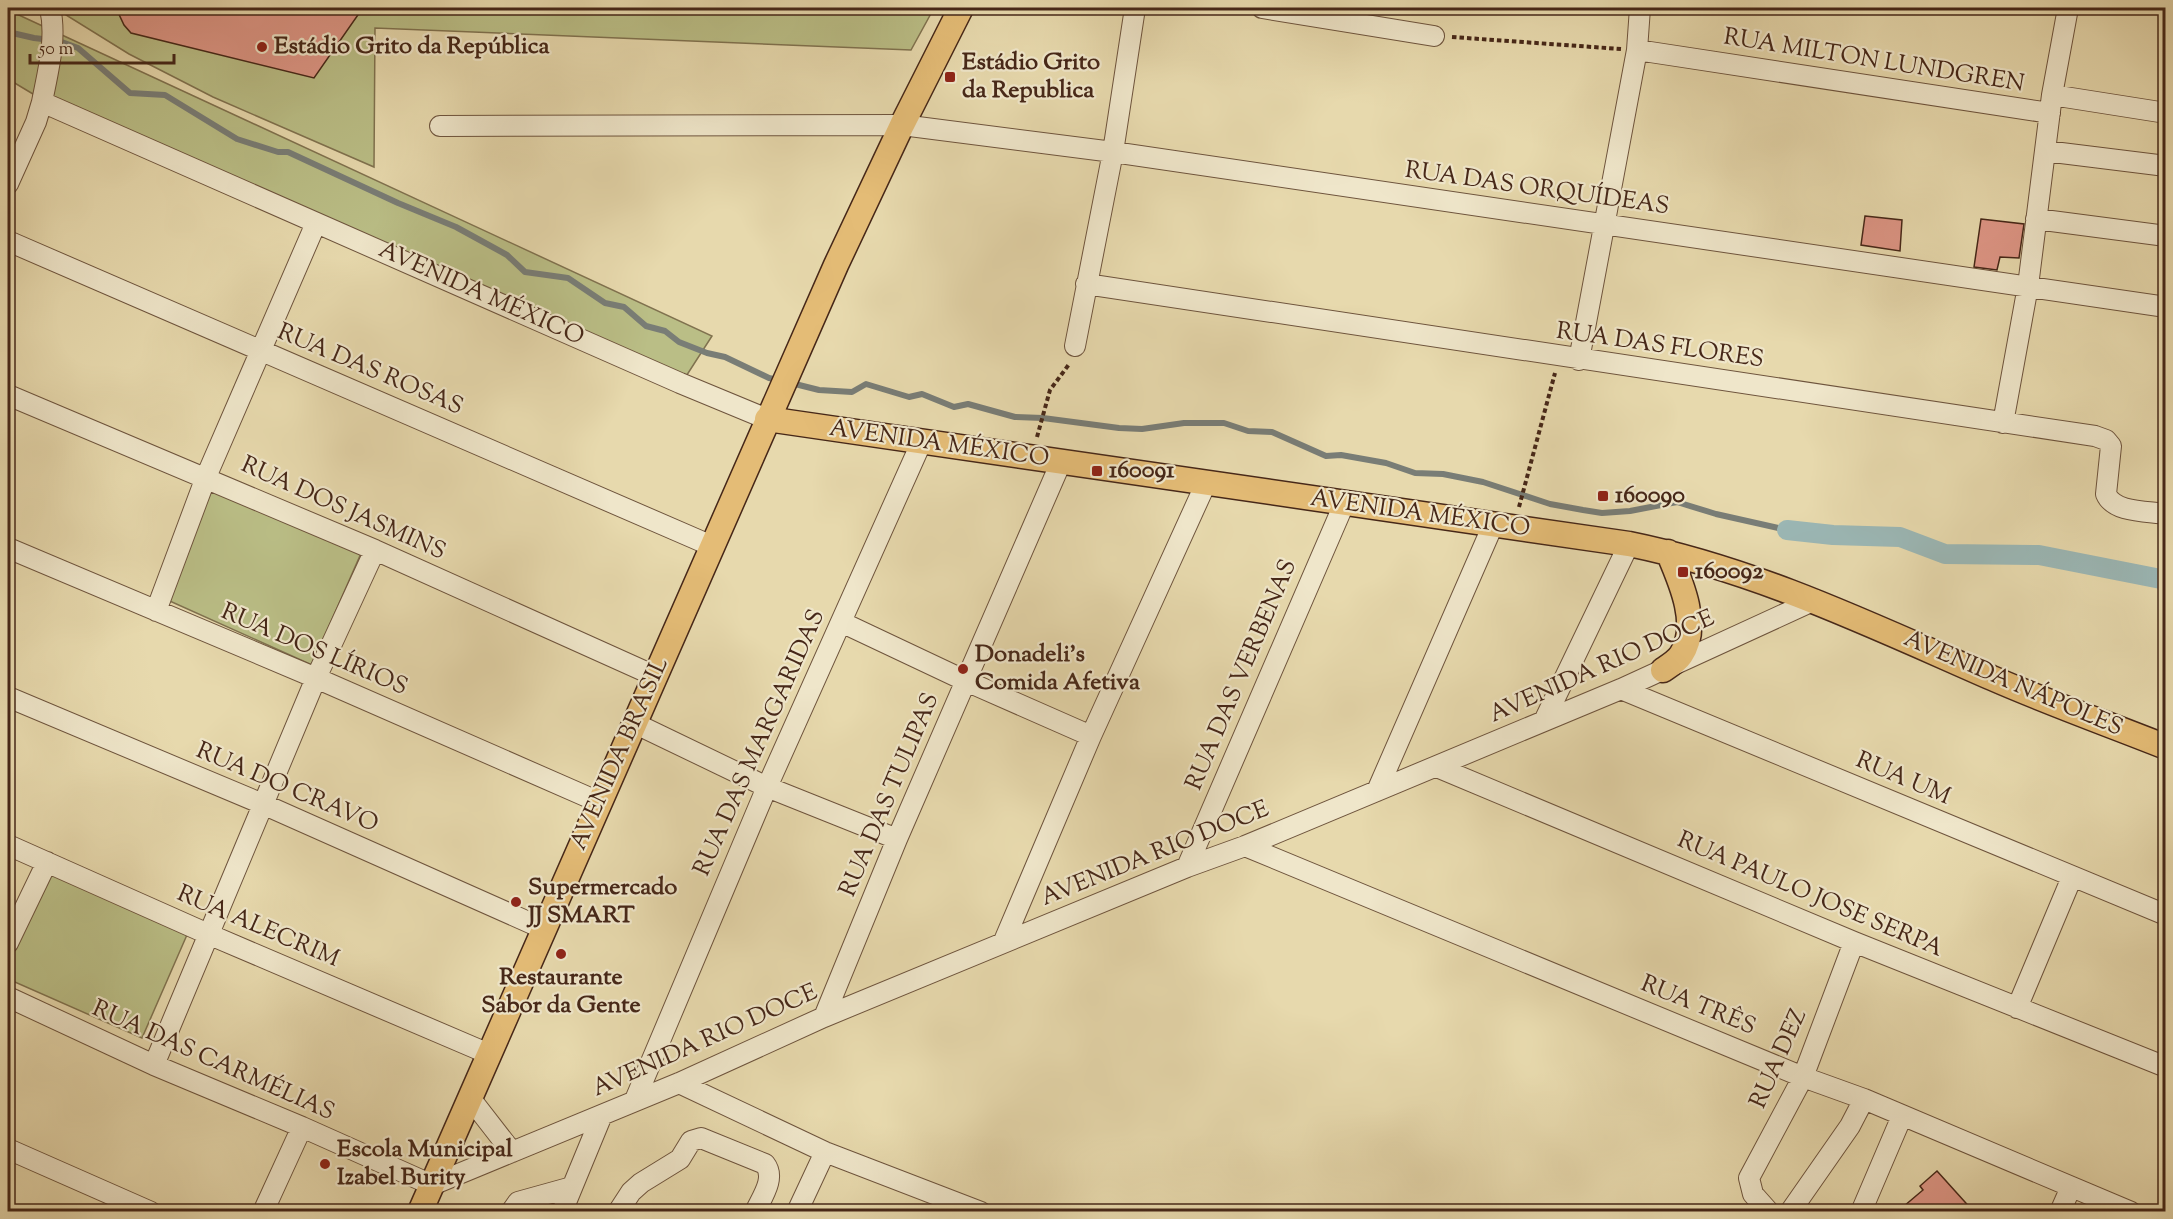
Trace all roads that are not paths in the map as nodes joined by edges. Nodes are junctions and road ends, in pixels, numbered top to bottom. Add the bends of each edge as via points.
1 (961, 8) edge
2 (1135, 8) edge
3 (1263, 8) edge
4 (1640, 8) edge
5 (2068, 8) edge
6 (51, 13) edge
7 (1434, 36) road end
8 (1636, 50) junction
9 (42, 102) junction
10 (2051, 104) junction
11 (2166, 113) edge
12 (902, 125) junction
13 (440, 126) dead end
14 (2045, 151) junction
15 (1113, 152) junction
16 (2166, 166) edge
17 (8, 184) edge
18 (2036, 219) junction
19 (316, 222) junction
20 (1605, 225) junction
21 (2166, 236) edge
22 (8, 241) edge
23 (1086, 284) junction
24 (2028, 286) junction
25 (2166, 307) edge
26 (1076, 346) road end
27 (260, 350) junction
28 (1579, 360) junction
29 (8, 395) edge
30 (768, 419) junction
31 (2003, 423) junction
32 (922, 441) junction
33 (1061, 462) junction
34 (206, 477) junction
35 (1206, 483) junction
36 (1344, 504) junction
37 (2166, 514) edge
38 (1503, 527) junction
39 (1629, 544) junction
40 (712, 546) junction
41 (8, 548) edge
42 (375, 550) junction
43 (1668, 552) junction
44 (1815, 600) junction
45 (156, 611) junction
46 (1862, 620) joint
47 (841, 622) junction
48 (1664, 670) junction
49 (655, 676) junction
50 (316, 678) junction
51 (966, 681) junction
52 (1621, 689) junction
53 (8, 697) edge
54 (1544, 721) junction
55 (634, 723) junction
56 (1091, 736) junction
57 (2166, 747) edge
58 (1437, 767) junction
59 (767, 787) junction
60 (1377, 791) junction
61 (599, 802) junction
62 (264, 805) junction
63 (897, 839) junction
64 (8, 845) edge
65 (1245, 846) junction
66 (47, 862) junction
67 (1187, 867) junction
68 (2072, 877) junction
69 (2166, 915) edge
70 (544, 929) junction
71 (208, 934) junction
72 (1004, 941) junction
73 (1854, 942) junction
74 (8, 943) edge
75 (8, 997) edge
76 (2017, 1008) junction
77 (824, 1017) junction
78 (489, 1054) junction
79 (154, 1065) junction
80 (2166, 1067) edge
81 (1803, 1077) junction
82 (679, 1083) junction
83 (470, 1098) junction
84 (1864, 1099) junction
85 (635, 1100) junction
86 (602, 1115) junction
87 (1902, 1116) junction
88 (302, 1127) junction
89 (8, 1149) edge
90 (512, 1152) junction
91 (825, 1152) junction
92 (432, 1185) junction
93 (572, 1187) junction
94 (2071, 1187) junction
95 (152, 1212) edge
96 (263, 1212) edge
97 (420, 1212) edge
98 (511, 1212) edge
99 (562, 1212) edge
100 (618, 1212) edge
101 (755, 1212) edge
102 (797, 1212) edge
103 (981, 1212) edge
104 (1769, 1212) edge
105 (1790, 1212) edge
106 (1861, 1212) edge
107 (2060, 1212) edge
108 (2131, 1212) edge

1 - 12 main road, AVENIDA BRASIL
2 - 15 street
3 - 7 street
4 - 8 street
5 - 10 street
6 - 9 street via 51,56
8 - 10 street, RUA MILTON LUNDGREN
8 - 20 street
9 - 17 street
9 - 19 street, AVENIDA MÉXICO
10 - 11 street, RUA MILTON LUNDGREN
10 - 14 street
12 - 13 street, RUA DAS ORQUÍDEAS
12 - 15 street, RUA DAS ORQUÍDEAS
12 - 30 main road, AVENIDA BRASIL
14 - 16 street
14 - 18 street
15 - 20 street, RUA DAS ORQUÍDEAS
15 - 23 street
18 - 21 street
18 - 24 street
19 - 27 street
19 - 30 street, AVENIDA MÉXICO
20 - 24 street, RUA DAS ORQUÍDEAS
20 - 28 street
22 - 27 street, RUA DAS ROSAS
23 - 26 street
23 - 28 street, RUA DAS FLORES
24 - 25 street, RUA DAS ORQUÍDEAS
24 - 31 street
27 - 34 street
27 - 40 street, RUA DAS ROSAS
28 - 31 street, RUA DAS FLORES
29 - 34 street, RUA DOS JASMINS
30 - 32 main road, AVENIDA MÉXICO
30 - 40 main road, AVENIDA BRASIL
31 - 37 street, RUA DAS FLORES via 2106,440 2112,452 2106,494 2109,501
32 - 33 main road, AVENIDA MÉXICO
32 - 47 street, RUA DAS MARGARIDAS
33 - 35 main road, AVENIDA MÉXICO
33 - 51 street, RUA DAS TULIPAS
34 - 42 street, RUA DOS JASMINS
34 - 45 street
35 - 36 main road, AVENIDA MÉXICO
35 - 56 street
36 - 38 main road, AVENIDA MÉXICO
36 - 67 street, RUA DAS VERBENAS
38 - 39 main road, AVENIDA MÉXICO
38 - 60 street
39 - 43 main road, AVENIDA MÉXICO
39 - 54 street
40 - 49 main road, AVENIDA BRASIL
41 - 45 street, RUA DOS LÍRIOS
42 - 49 street, RUA DOS JASMINS
42 - 50 street
43 - 44 main road, AVENIDA MÉXICO
43 - 48 main road via 1684,591 1688,623 1681,656
44 - 46 main road, AVENIDA MÉXICO
44 - 48 street, AVENIDA RIO DOCE
45 - 50 street, RUA DOS LÍRIOS
46 - 57 main road, AVENIDA NÁPOLES via 1994,679
47 - 51 street
47 - 59 street, RUA DAS MARGARIDAS
48 - 52 street, AVENIDA RIO DOCE
49 - 55 main road, AVENIDA BRASIL
50 - 61 street, RUA DOS LÍRIOS
50 - 62 street
51 - 56 street
51 - 63 street, RUA DAS TULIPAS
52 - 54 street, AVENIDA RIO DOCE
52 - 68 street, RUA UM
53 - 62 street, RUA DO CRAVO
54 - 58 street, AVENIDA RIO DOCE
55 - 59 street
55 - 61 main road, AVENIDA BRASIL
56 - 72 street
58 - 60 street, AVENIDA RIO DOCE
58 - 73 street, RUA PAULO JOSE SERPA
59 - 63 street
59 - 85 street, RUA DAS MARGARIDAS
60 - 65 street, AVENIDA RIO DOCE
61 - 70 main road, AVENIDA BRASIL
62 - 70 street, RUA DO CRAVO
62 - 71 street
63 - 77 street, RUA DAS TULIPAS
64 - 66 street, RUA ALECRIM
65 - 67 street, AVENIDA RIO DOCE
65 - 81 street, RUA TRÊS
66 - 71 street, RUA ALECRIM
66 - 74 street
67 - 72 street, AVENIDA RIO DOCE
68 - 69 street, RUA UM
68 - 76 street
70 - 78 main road, AVENIDA BRASIL
71 - 78 street, RUA ALECRIM
71 - 79 street
72 - 77 street, AVENIDA RIO DOCE
73 - 76 street, RUA PAULO JOSE SERPA
73 - 81 street, RUA DEZ
75 - 79 street, RUA DAS CARMÉLIAS
76 - 80 street, RUA PAULO JOSE SERPA
77 - 82 street, AVENIDA RIO DOCE
78 - 83 main road, AVENIDA BRASIL
79 - 88 street, RUA DAS CARMÉLIAS
81 - 84 street, RUA TRÊS
81 - 104 street, RUA DEZ via 1749,1178 1753,1194
82 - 85 street, AVENIDA RIO DOCE
82 - 91 street
83 - 90 street
83 - 92 main road, AVENIDA BRASIL
84 - 87 street, RUA TRÊS
84 - 105 street via 1850,1126
85 - 86 street, AVENIDA RIO DOCE
86 - 90 street, AVENIDA RIO DOCE
86 - 93 street
87 - 94 street, RUA TRÊS
87 - 106 street
88 - 92 street, RUA DAS CARMÉLIAS
88 - 96 street
89 - 95 street
90 - 92 street, AVENIDA RIO DOCE
91 - 102 street
91 - 103 street
92 - 97 main road, AVENIDA BRASIL
93 - 98 street via 518,1202
93 - 99 street
94 - 107 street
94 - 108 street, RUA TRÊS
100 - 101 street via 631,1192 650,1176 680,1160 691,1141 701,1138 765,1164 769,1182

